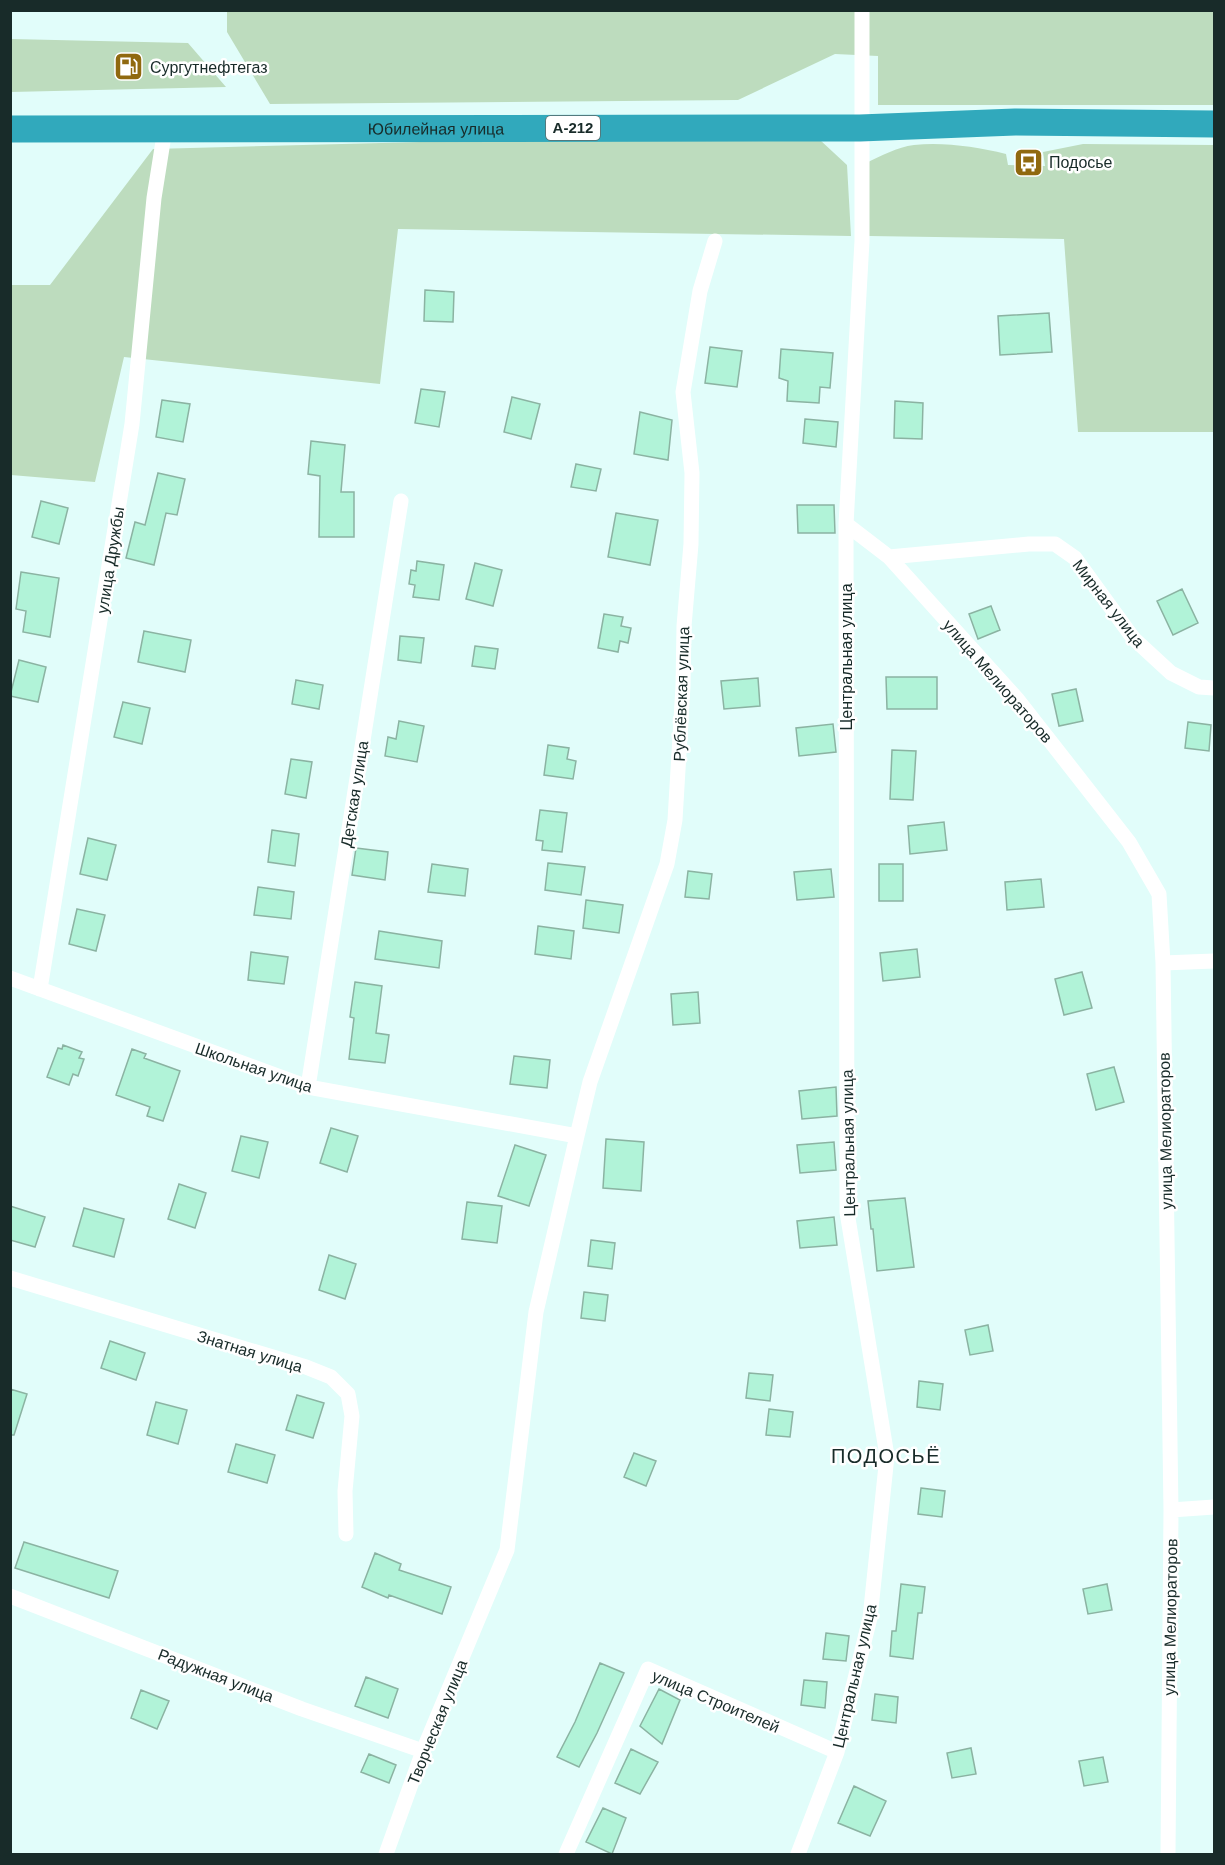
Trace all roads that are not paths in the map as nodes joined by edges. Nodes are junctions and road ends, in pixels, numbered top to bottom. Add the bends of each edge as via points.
1 (862, 10) edge
2 (1215, 124) edge
3 (860, 128) junction
4 (10, 129) edge
5 (165, 129) junction
6 (715, 241) dead end
7 (400, 501) dead end
8 (846, 524) junction
9 (889, 557) junction
10 (1215, 688) edge
11 (1215, 961) edge
12 (1163, 963) junction
13 (10, 978) edge
14 (40, 989) junction
15 (308, 1087) junction
16 (577, 1136) junction
17 (10, 1278) edge
18 (1215, 1508) edge
19 (1171, 1510) junction
20 (346, 1534) dead end
21 (491, 1591) joint
22 (10, 1596) edge
23 (423, 1751) junction
24 (837, 1752) junction
25 (386, 1854) edge
26 (566, 1854) edge
27 (798, 1854) edge
28 (1168, 1854) edge

1 - 3 street, Центральная улица
2 - 3 highway, А-212 via 1015,122
3 - 5 highway, Юбилейная улица / А-212
3 - 8 street, Центральная улица via 862,241
4 - 5 highway, Юбилейная улица / А-212
5 - 14 street, улица Дружбы via 154,198 132,424
6 - 16 street, Рублёвская улица via 700,291 683,392 692,473 691,544 675,820 667,864 590,1082
7 - 15 street, Детская улица
8 - 9 street, улица Мелиораторов
8 - 24 street, Центральная улица via 848,1212 887,1456 870,1618
9 - 10 street, Мирная улица via 1055,544 1075,558 1133,638 1172,673 1199,687
9 - 12 street, улица Мелиораторов via 1018,700 1129,842 1159,894
11 - 12 street
12 - 19 street, улица Мелиораторов
13 - 14 street, Школьная улица
14 - 15 street, Школьная улица
15 - 16 street, Школьная улица
16 - 21 street, Рублёвская улица via 536,1312 507,1550
17 - 20 street, Знатная улица via 331,1377 348,1394 352,1416 345,1491
18 - 19 street
19 - 28 street, улица Мелиораторов
21 - 23 street, Творческая улица
22 - 23 street, Радужная улица
23 - 25 street, Творческая улица
24 - 26 street, улица Строителей via 648,1669
24 - 27 street, Центральная улица

